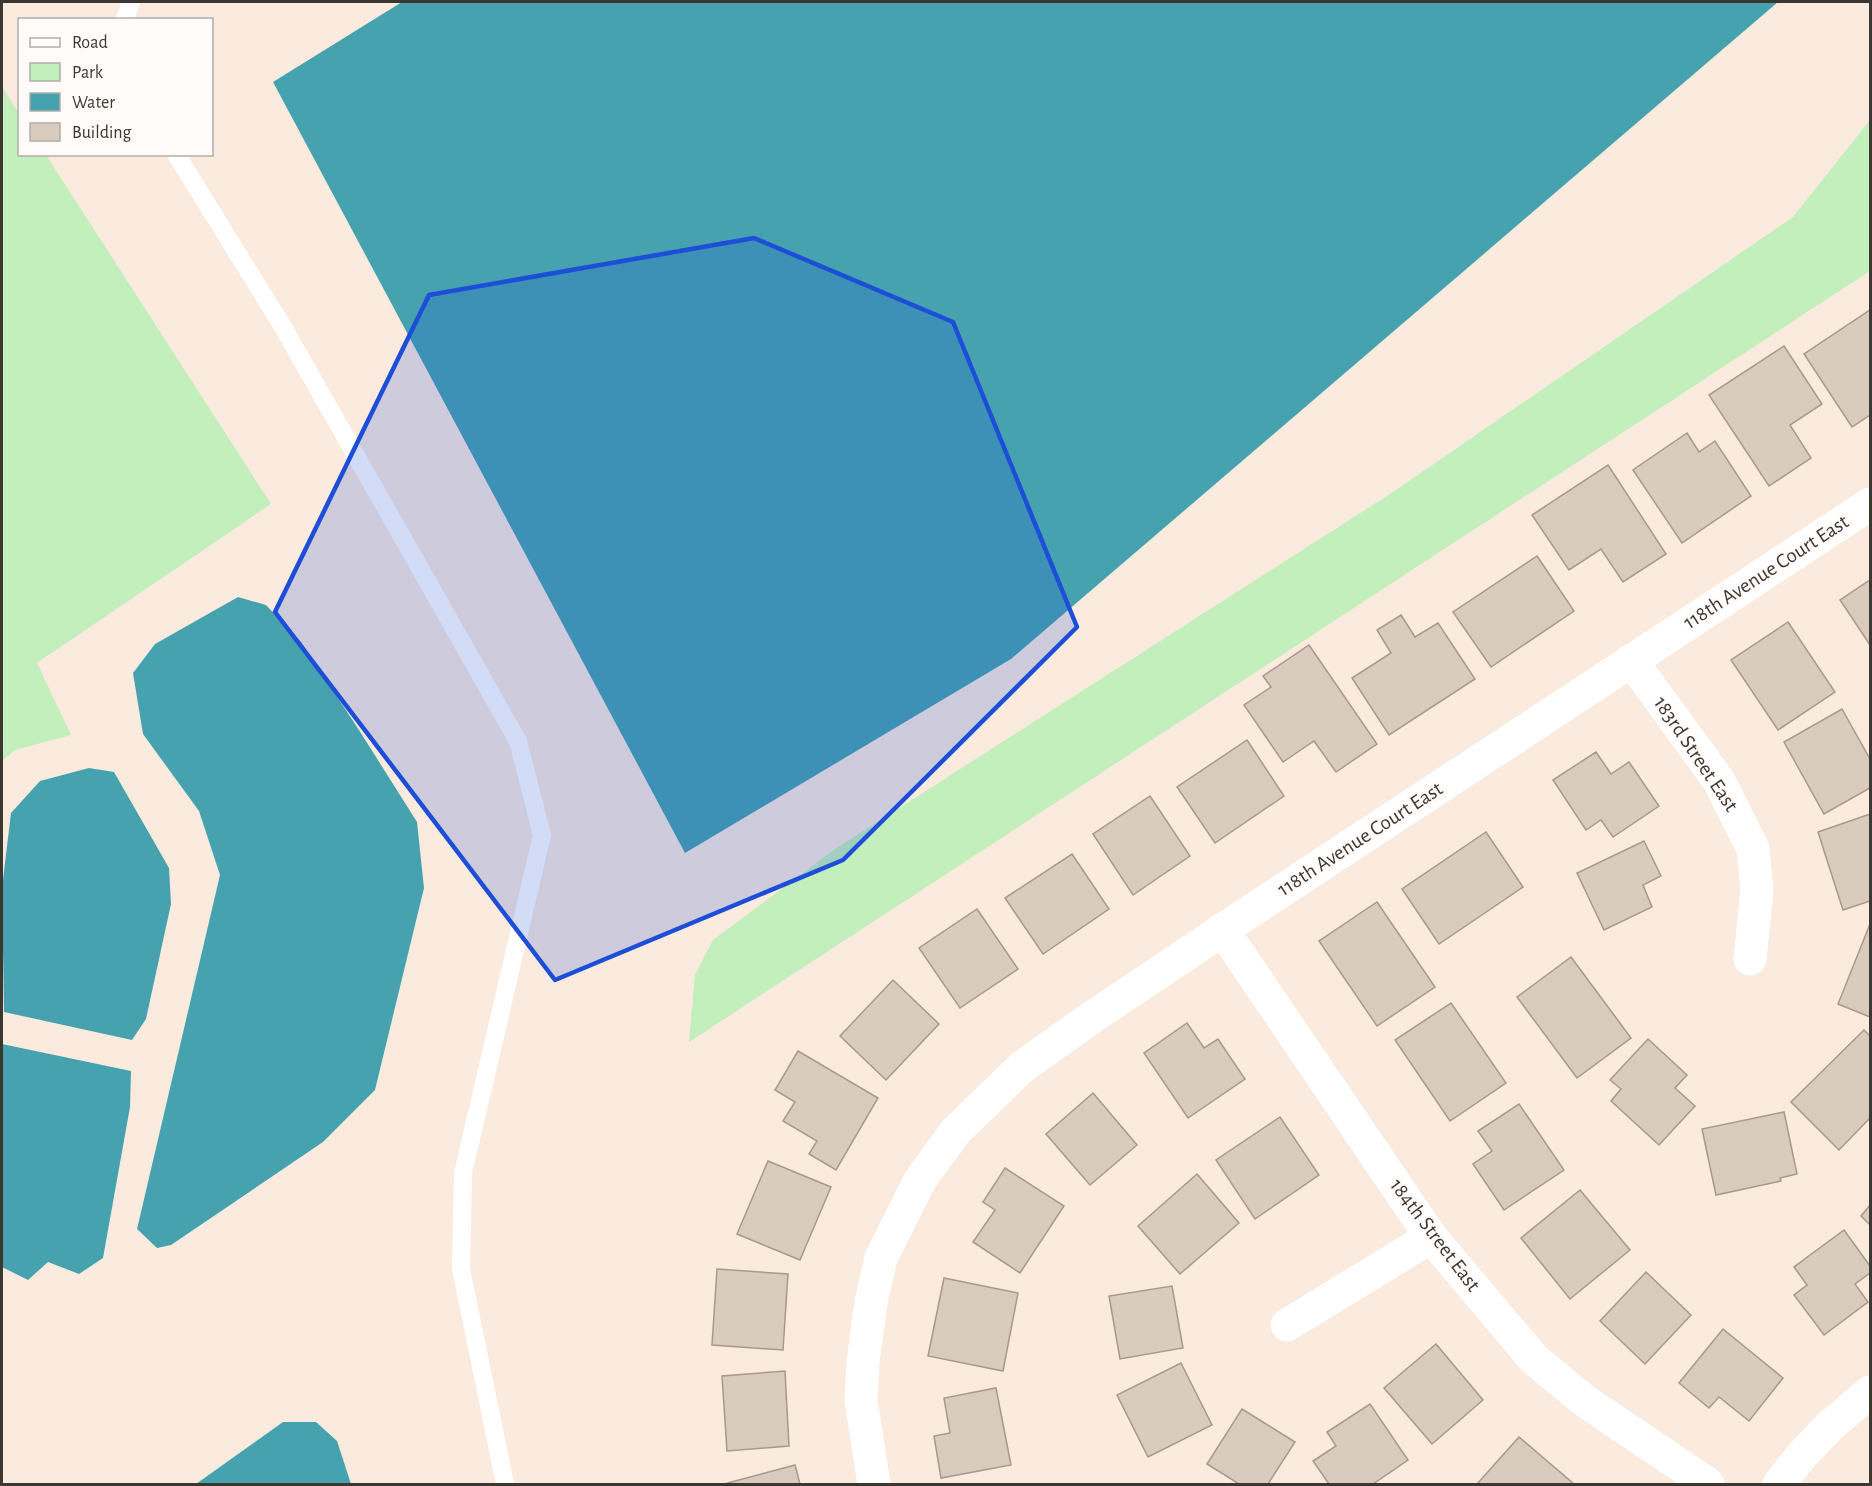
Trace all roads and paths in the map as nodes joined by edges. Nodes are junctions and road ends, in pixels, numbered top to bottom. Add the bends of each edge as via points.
1 (131, 2) edge
2 (126, 18) edge
3 (177, 156) edge
4 (1870, 504) edge
5 (1632, 660) junction
6 (1222, 929) junction
7 (1750, 959) dead end
8 (1431, 1237) junction
9 (1287, 1325) dead end
10 (1870, 1392) edge
11 (506, 1485) edge
12 (874, 1485) edge
13 (1708, 1485) edge
14 (1779, 1485) edge

1 - 2 lane
3 - 11 lane via 283,327 518,741 542,835 463,1173 461,1269
4 - 5 street, 118th Avenue Court East
5 - 6 street, 118th Avenue Court East
5 - 7 street, 183rd Street East via 1719,781 1752,849 1757,890
6 - 8 street, 184th Street East
6 - 12 street, 118th Avenue Court East via 1022,1067 956,1131 920,1180 881,1258 871,1302 861,1400
8 - 9 street
8 - 13 street, 184th Street East via 1534,1359 1585,1401
10 - 14 street via 1831,1425

